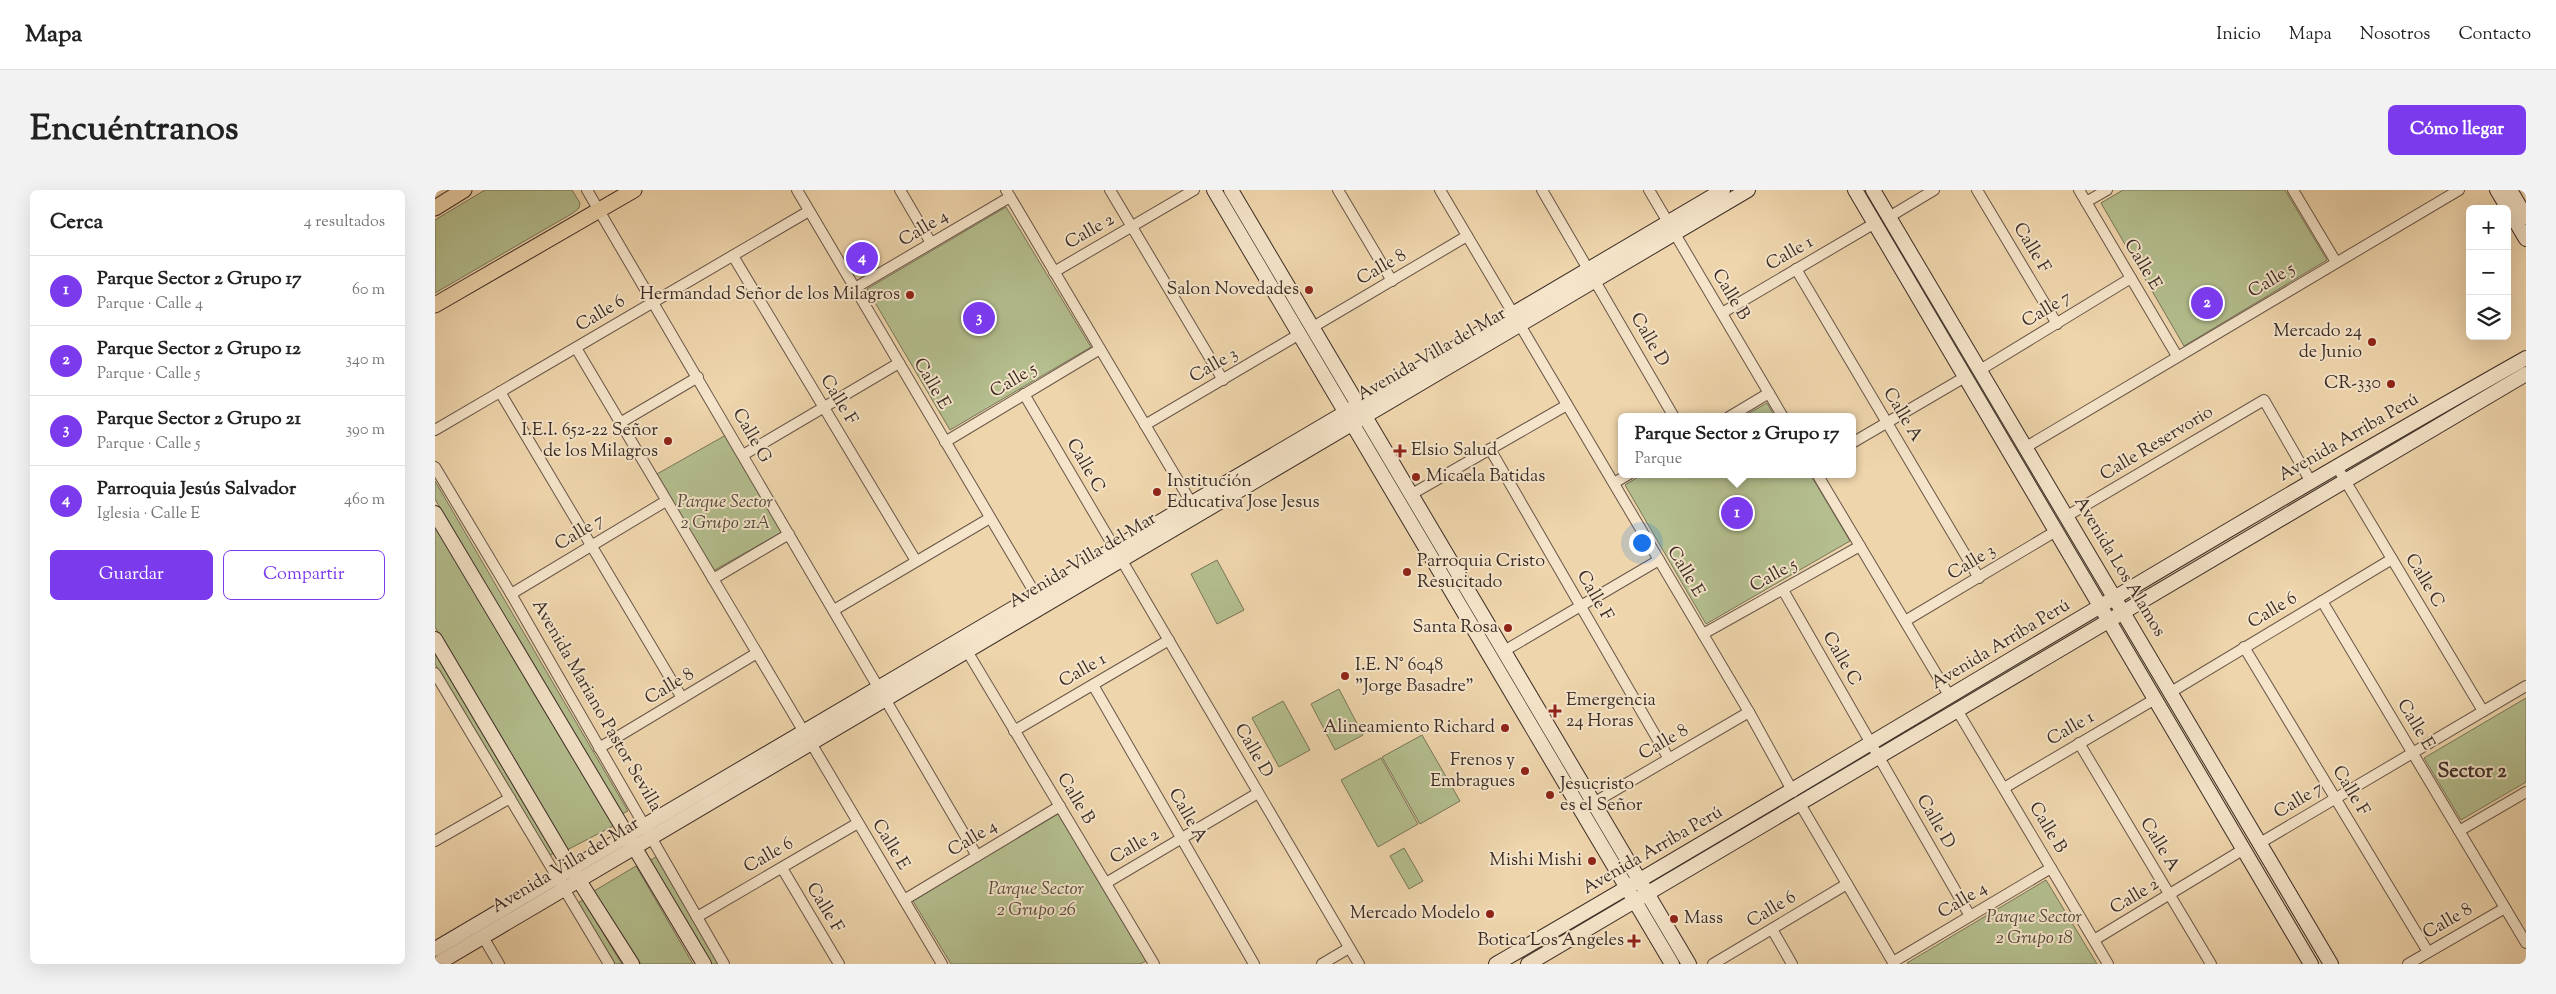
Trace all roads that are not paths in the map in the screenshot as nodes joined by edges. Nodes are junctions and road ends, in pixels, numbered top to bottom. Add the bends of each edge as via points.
1 (464, 190) edge
2 (587, 190) edge
3 (634, 190) edge
4 (797, 190) edge
5 (900, 190) edge
6 (1110, 190) edge
7 (1194, 190) edge
8 (1214, 190) edge
9 (1231, 190) edge
10 (1338, 190) edge
11 (1440, 190) edge
12 (1542, 190) edge
13 (1649, 190) edge
14 (1723, 190) edge
15 (1748, 190) edge
16 (1855, 190) edge
17 (1873, 190) edge
18 (1934, 190) edge
19 (1977, 190) edge
20 (2079, 190) edge
21 (2107, 190) edge
22 (2293, 190) edge
23 (2459, 190) edge
24 (2497, 190) edge
25 (2510, 190) edge
26 (1008, 193) edge
27 (2086, 202) junction
28 (435, 208) edge
29 (598, 211) junction
30 (809, 211) junction
31 (1889, 217) junction
32 (2526, 217) edge
33 (1875, 223) junction
34 (1132, 227) junction
35 (1671, 228) junction
36 (1467, 236) junction
37 (2526, 239) edge
38 (931, 243) junction
39 (733, 256) junction
40 (2336, 262) junction
41 (1796, 269) junction
42 (1054, 272) junction
43 (1593, 274) junction
44 (2131, 278) junction
45 (1392, 281) junction
46 (855, 288) junction
47 (654, 302) junction
48 (435, 305) edge
49 (1722, 313) junction
50 (1517, 320) junction
51 (2057, 324) junction
52 (1313, 327) junction
53 (1299, 335) junction
54 (576, 348) junction
55 (1100, 349) junction
56 (2177, 356) junction
57 (2526, 358) edge
58 (899, 363) junction
59 (1980, 370) junction
60 (2526, 374) edge
61 (698, 377) junction
62 (1965, 377) junction
63 (1223, 380) junction
64 (500, 392) junction
65 (1769, 393) junction
66 (1024, 394) junction
67 (1567, 405) junction
68 (824, 408) junction
69 (1362, 411) junction
70 (1673, 413) edge
71 (1736, 413) edge
72 (1781, 413) edge
73 (1348, 419) junction
74 (1887, 422) junction
75 (620, 423) junction
76 (1145, 425) junction
77 (435, 430) edge
78 (1856, 441) edge
79 (945, 442) junction
80 (2026, 447) junction
81 (1490, 449) junction
82 (743, 455) junction
83 (435, 467) edge
84 (2337, 467) junction
85 (1622, 478) edge
86 (1819, 478) edge
87 (2345, 481) junction
88 (2311, 482) junction
89 (1614, 483) junction
90 (1412, 494) junction
91 (666, 501) junction
92 (1192, 504) junction
93 (435, 513) edge
94 (2067, 516) junction
95 (990, 518) junction
96 (2056, 531) junction
97 (789, 534) junction
98 (591, 546) junction
99 (1860, 546) junction
100 (1118, 554) junction
101 (2392, 559) junction
102 (1659, 560) junction
103 (916, 561) junction
104 (1979, 578) junction
105 (713, 579) junction
106 (1783, 590) junction
107 (511, 594) junction
108 (1036, 595) junction
109 (2116, 598) junction
110 (2322, 601) junction
111 (1581, 606) junction
112 (2101, 606) junction
113 (834, 610) junction
114 (2124, 611) junction
115 (1905, 621) junction
116 (2110, 621) junction
117 (1703, 634) junction
118 (435, 638) edge
119 (1169, 640) junction
120 (2244, 648) junction
121 (967, 651) junction
122 (1504, 651) junction
123 (757, 653) junction
124 (435, 673) edge
125 (1093, 685) junction
126 (2526, 686) edge
127 (2171, 692) junction
128 (883, 694) junction
129 (1950, 697) junction
130 (682, 698) junction
131 (2155, 699) junction
132 (1957, 710) junction
133 (2483, 711) junction
134 (1749, 712) junction
135 (1015, 731) junction
136 (807, 738) junction
137 (2079, 743) junction
138 (599, 748) junction
139 (1875, 750) junction
140 (2413, 753) junction
141 (1669, 759) junction
142 (2004, 788) junction
143 (2526, 792) edge
144 (1259, 793) junction
145 (510, 798) junction
146 (1796, 798) junction
147 (2336, 799) junction
148 (1595, 802) junction
149 (1060, 806) junction
150 (858, 823) junction
151 (643, 826) junction
152 (2459, 831) junction
153 (627, 835) junction
154 (650, 838) junction
155 (1181, 838) junction
156 (435, 841) edge
157 (2260, 843) junction
158 (634, 847) junction
159 (2244, 849) junction
160 (977, 856) junction
161 (571, 868) junction
162 (782, 868) junction
163 (2051, 868) junction
164 (579, 880) junction
165 (1640, 881) junction
166 (562, 882) junction
167 (1106, 883) junction
168 (1847, 884) junction
169 (1627, 888) junction
170 (2170, 896) junction
171 (1642, 898) junction
172 (904, 900) junction
173 (2505, 908) junction
174 (1969, 916) junction
175 (697, 917) junction
176 (1772, 929) junction
177 (483, 937) junction
178 (2093, 940) junction
179 (2526, 943) edge
180 (1349, 948) junction
181 (435, 949) edge
182 (2428, 952) junction
183 (1152, 963) edge
184 (1893, 963) edge
185 (437, 964) edge
186 (499, 964) edge
187 (609, 964) edge
188 (632, 964) edge
189 (703, 964) edge
190 (724, 964) edge
191 (839, 964) edge
192 (942, 964) edge
193 (1254, 964) edge
194 (1322, 964) edge
195 (1359, 964) edge
196 (1495, 964) edge
197 (1528, 964) edge
198 (1672, 964) edge
199 (1689, 964) edge
200 (1713, 964) edge
201 (1792, 964) edge
202 (2108, 964) edge
203 (2211, 964) edge
204 (2311, 964) edge
205 (2331, 964) edge
206 (2408, 964) edge

1 - 28 main road
2 - 29 street, Calle G
3 - 29 main road
4 - 30 street, Calle E
5 - 38 street
6 - 34 street
7 - 34 street, Calle 2
8 - 53 street
9 - 52 street
10 - 45 street
11 - 36 street, Calle E
12 - 43 street
13 - 35 street, Calle B
14 - 35 street, Avenida Villa del Mar
15 - 35 street, Avenida Villa del Mar
16 - 33 street, Avenida Los Alamos
17 - 31 street, Avenida Los Alamos
18 - 31 street
19 - 51 street, Calle F
20 - 27 street, Calle E
21 - 27 street
22 - 40 street
23 - 40 street, Calle 5
24 - 37 street
25 - 32 street
26 - 38 street, Calle 4
26 - 42 street
27 - 44 street, Calle E
29 - 47 street, Calle G
29 - 48 main road
30 - 39 street, Calle 6
30 - 46 street, Calle E
31 - 59 street, Avenida Los Alamos
33 - 41 street, Calle 1
33 - 62 street, Avenida Los Alamos
34 - 42 street, Calle 2
34 - 63 street
35 - 43 street, Avenida Villa del Mar
35 - 49 street, Calle B
36 - 45 street, Calle 8
36 - 50 street, Calle E
38 - 46 street, Calle 4
39 - 47 street, Calle 6
39 - 68 street, Calle F
40 - 56 street, Calle 5
41 - 49 street, Calle 1
41 - 74 street, Calle A
42 - 55 street
43 - 50 street, Avenida Villa del Mar
43 - 70 street, Calle D
44 - 51 street, Calle 7
44 - 56 street, Calle E
45 - 52 street, Calle 8
46 - 58 street, Calle E
47 - 54 street, Calle 6
47 - 61 street, Calle G
49 - 65 street, Calle B
50 - 67 street, Calle E
50 - 69 street, Avenida Villa del Mar
51 - 59 street, Calle 7
52 - 69 street
53 - 63 street, Calle 3
53 - 73 street
54 - 64 street, Calle 6
54 - 75 street, Calle E
55 - 66 street, Calle 5
55 - 76 street
56 - 80 street, Calle 5
57 - 84 street, Avenida Arriba Perú
58 - 68 street
58 - 79 street, Calle E
59 - 80 street, Avenida Los Alamos
60 - 87 street, Avenida Arriba Perú
61 - 75 street
61 - 82 street, Calle G
62 - 74 street
62 - 96 street, Avenida Los Alamos
63 - 76 street, Calle 3
64 - 77 street, Calle 6
64 - 98 street
65 - 71 street
65 - 72 street, Calle B
66 - 79 street, Calle 5
66 - 100 street, Calle C
67 - 81 street
67 - 89 street, Calle E
68 - 82 street
68 - 103 street, Calle F
69 - 73 street, Avenida Villa del Mar
69 - 90 street
73 - 92 street, Avenida Villa del Mar
73 - 100 street, Avenida Villa del Mar
73 - 169 street
74 - 78 street
74 - 104 street, Calle A
75 - 91 street, Calle E
76 - 92 street
79 - 95 street, Calle E
80 - 94 street, Avenida Los Alamos
81 - 90 street
81 - 111 street, Calle F
82 - 97 street, Calle G
83 - 107 street, Avenida Mariano Pastor Sevilla
84 - 87 street, Calle C
84 - 88 street, Avenida Arriba Perú
85 - 89 street
86 - 99 street
87 - 101 street, Calle C
87 - 114 street, Avenida Arriba Perú
88 - 94 street, Calle Reservorio via 2264,400
88 - 109 street, Avenida Arriba Perú
89 - 102 street, Calle E
90 - 122 street
91 - 98 street, Calle 7
91 - 105 street, Calle E
92 - 100 street, Avenida Villa del Mar
93 - 153 street
94 - 109 street, Avenida Los Alamos
95 - 103 street
95 - 108 street, Calle E
96 - 104 street, Calle 3
96 - 112 street, Avenida Los Alamos
97 - 105 street
97 - 113 street, Calle G
98 - 107 street, Calle 7
98 - 130 street
99 - 106 street, Calle 5
99 - 115 street
100 - 108 street, Avenida Villa del Mar
100 - 119 street, Calle D
100 - 121 street, Avenida Villa del Mar
101 - 110 street, Calle 6
101 - 133 street, Calle C
102 - 111 street
102 - 117 street, Calle E
103 - 113 street
104 - 115 street, Calle 3
105 - 123 street, Calle E
106 - 117 street, Calle 5
106 - 139 street, Calle C
107 - 138 street, Avenida Mariano Pastor Sevilla
108 - 128 street, Avenida Villa del Mar
109 - 112 street, Avenida Arriba Perú
109 - 114 street, Avenida Los Alamos
110 - 120 street, Calle 6
110 - 140 street, Calle E
111 - 122 street
111 - 141 street, Calle F
112 - 116 street, Avenida Los Alamos
112 - 129 street, Avenida Arriba Perú
113 - 128 street, Calle G
114 - 116 street, Avenida Arriba Perú
114 - 127 street, Avenida Los Alamos
115 - 129 street
116 - 131 street, Avenida Los Alamos
116 - 132 street, Avenida Arriba Perú
117 - 134 street, Calle E
118 - 161 street
119 - 125 street, Calle 1
119 - 144 street, Calle D
120 - 127 street, Calle 6
120 - 147 street, Calle F
121 - 128 street, Avenida Villa del Mar
121 - 135 street, Calle B
122 - 148 street
123 - 130 street, Calle 8
123 - 136 street, Calle E
124 - 145 street
125 - 135 street, Calle 1
125 - 155 street, Calle A
126 - 133 street
127 - 157 street, Avenida Los Alamos
128 - 136 street, Avenida Villa del Mar
128 - 160 street
129 - 139 street, Avenida Arriba Perú
130 - 138 street, Calle 8
131 - 137 street, Calle 1
131 - 159 street, Avenida Los Alamos
132 - 139 street, Avenida Arriba Perú
132 - 142 street, Calle B
133 - 140 street, Calle 7
134 - 141 street, Calle 8
134 - 146 street, Calle E
135 - 149 street, Calle B
136 - 150 street, Calle E
136 - 151 street, Avenida Villa del Mar
136 - 154 street, Avenida Villa del Mar
137 - 142 street, Calle 1
137 - 170 street, Calle A
138 - 151 street, Avenida Mariano Pastor Sevilla
139 - 146 street, Avenida Arriba Perú
139 - 174 street, Calle D
140 - 147 street, Calle 7
140 - 152 street, Calle E
141 - 148 street, Calle 8
142 - 163 street, Calle B
143 - 152 street
144 - 155 street, Calle 2
144 - 180 street, Calle D
145 - 156 street
145 - 166 street
146 - 165 street, Avenida Arriba Perú
146 - 168 street, Calle E
146 - 171 street, Avenida Arriba Perú
147 - 157 street, Calle 7
147 - 182 street, Calle F
148 - 165 street
149 - 160 street, Calle 4
149 - 167 street, Calle B
150 - 162 street, Calle 6
150 - 172 street, Calle E
151 - 153 street, Avenida Villa del Mar
151 - 154 street, Avenida Mariano Pastor Sevilla
152 - 173 street, Calle E
153 - 158 street
153 - 161 street, Avenida Villa del Mar
154 - 158 street, Avenida Villa del Mar
154 - 175 street, Avenida Mariano Pastor Sevilla
155 - 167 street, Calle 2
155 - 193 street, Calle A
157 - 205 street, Avenida Los Alamos
158 - 164 street, Avenida Villa del Mar
158 - 189 street
159 - 170 street, Calle 2
159 - 204 street, Avenida Los Alamos
160 - 172 street, Calle 4
161 - 164 street
161 - 166 street, Avenida Villa del Mar
162 - 175 street, Calle 6
162 - 191 street, Calle F
163 - 174 street, Calle 4
163 - 178 street, Calle B
164 - 166 street, Avenida Villa del Mar
164 - 188 street
165 - 169 street, Avenida Arriba Perú
165 - 171 street
166 - 177 street, Avenida Villa del Mar
166 - 181 street, Avenida Villa del Mar
166 - 187 street
167 - 183 street, Calle B
168 - 176 street, Calle 6
168 - 184 street, Calle E
169 - 171 street
169 - 196 street, Avenida Arriba Perú
170 - 178 street, Calle 2
170 - 203 street, Calle A
171 - 197 street, Avenida Arriba Perú
171 - 198 street
171 - 199 street
172 - 192 street, Calle E
173 - 179 street, Calle E
173 - 182 street, Calle 8
174 - 184 street, Calle 4
175 - 190 street, Avenida Mariano Pastor Sevilla
176 - 200 street, Calle 6
176 - 201 street
177 - 185 street, Avenida Villa del Mar
177 - 186 street
178 - 202 street, Calle B
180 - 194 street
180 - 195 street, Calle D
182 - 206 street, Calle 8

